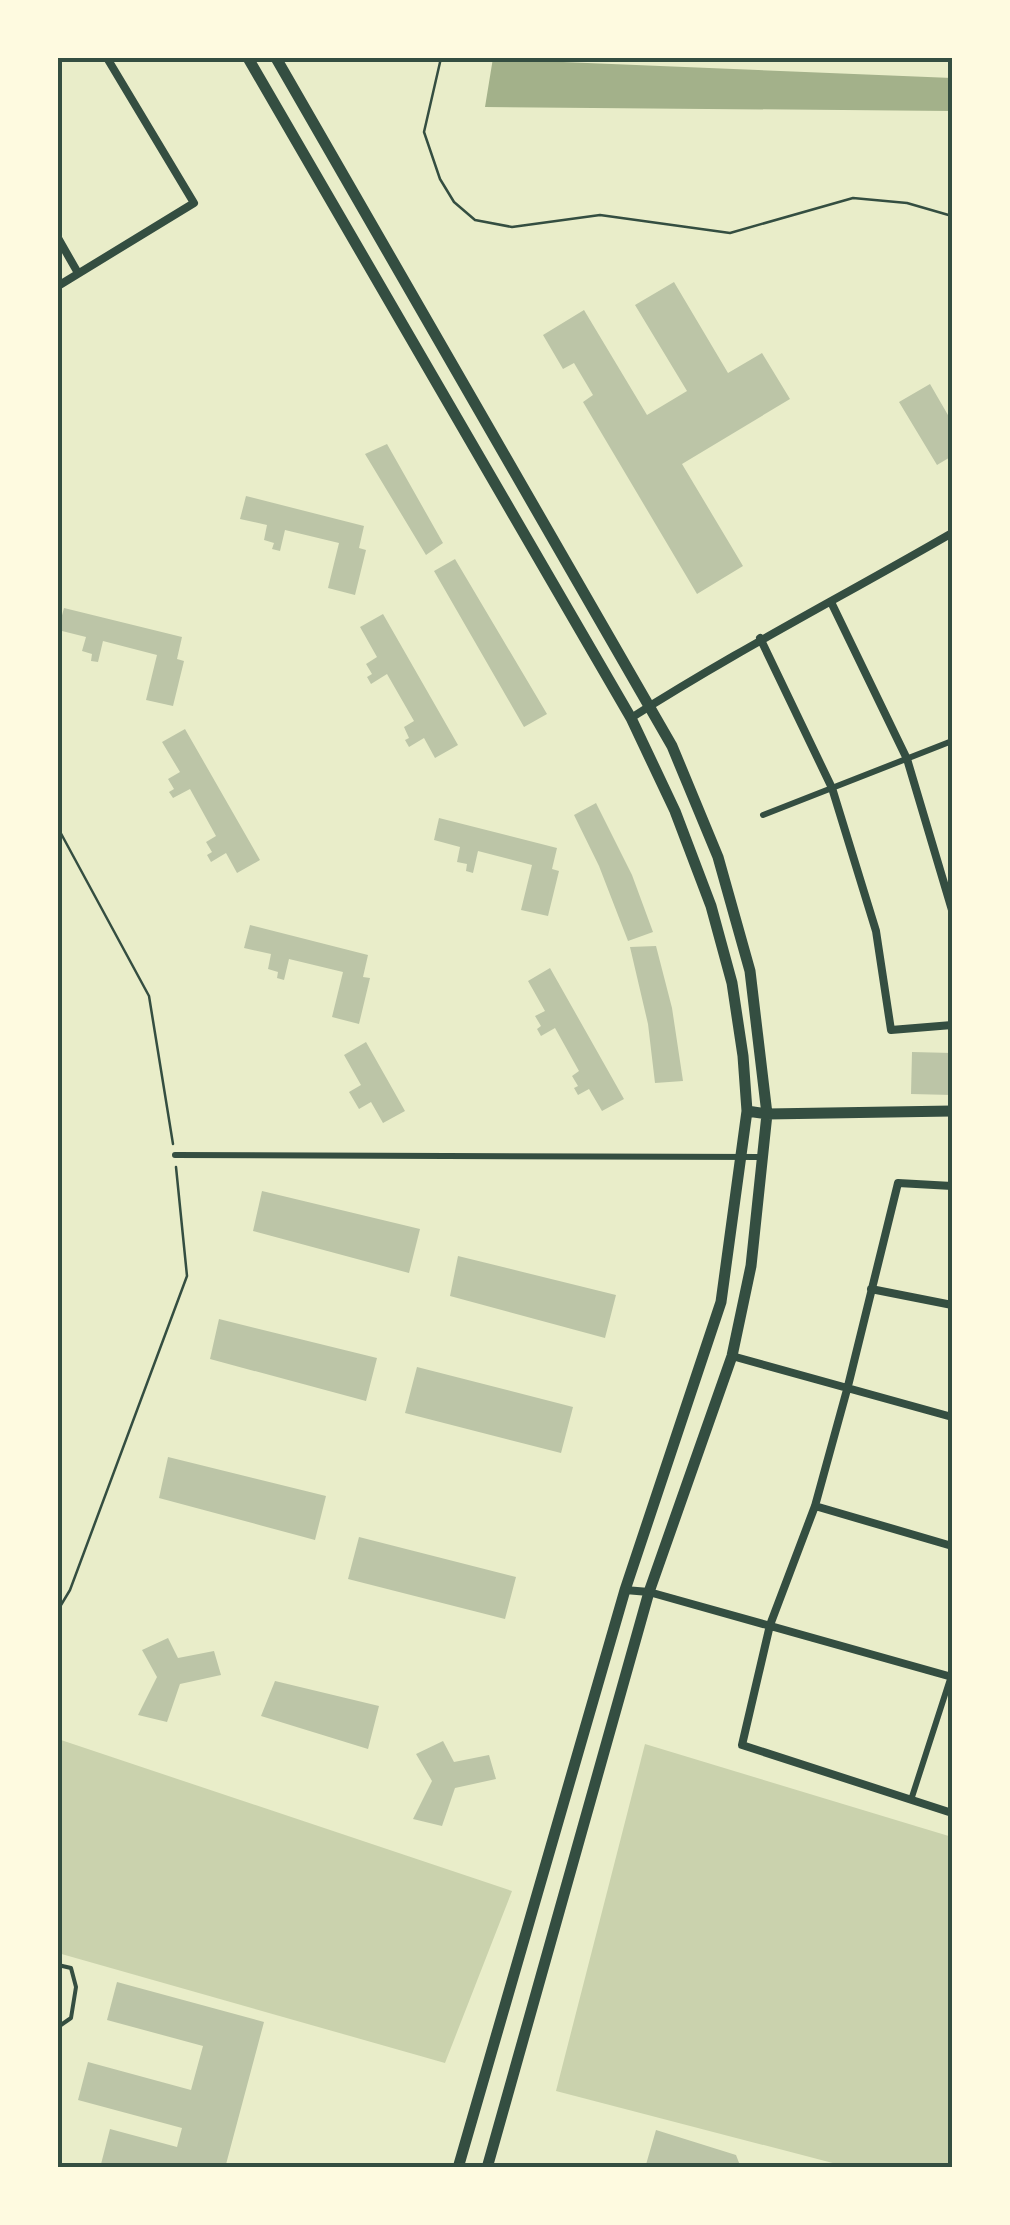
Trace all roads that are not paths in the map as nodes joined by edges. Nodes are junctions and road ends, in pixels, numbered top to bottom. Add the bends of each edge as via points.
1 (107, 58) edge
2 (248, 58) edge
3 (276, 58) edge
4 (58, 238) edge
5 (78, 274) junction
6 (58, 286) edge
7 (952, 533) edge
8 (832, 602) junction
9 (760, 638) junction
10 (649, 707) junction
11 (631, 718) junction
12 (952, 740) edge
13 (907, 759) junction
14 (832, 788) junction
15 (763, 815) dead end
16 (952, 909) edge
17 (952, 1025) edge
18 (747, 1111) junction
19 (952, 1112) edge
20 (767, 1114) junction
21 (741, 1154) junction
22 (175, 1156) road end
23 (761, 1156) junction
24 (952, 1186) edge
25 (871, 1289) junction
26 (952, 1305) edge
27 (732, 1356) junction
28 (848, 1386) junction
29 (952, 1417) edge
30 (815, 1506) junction
31 (952, 1546) edge
32 (625, 1590) junction
33 (649, 1592) junction
34 (770, 1625) junction
35 (952, 1676) edge
36 (911, 1800) junction
37 (952, 1813) edge
38 (58, 1964) edge
39 (58, 2027) edge
40 (458, 2168) edge
41 (488, 2168) edge

1 - 5 street via 194,204
2 - 11 main road
3 - 10 main road
4 - 5 street
5 - 6 street
7 - 8 street
8 - 9 street
8 - 13 street
9 - 10 street
9 - 14 street
10 - 11 street
10 - 20 main road via 718,857 750,971
11 - 18 main road via 711,906 732,983
12 - 13 street
13 - 14 street
13 - 16 street
14 - 15 street
14 - 17 street via 876,931 891,1030
18 - 20 main road
18 - 21 main road
19 - 20 main road
20 - 23 main road
21 - 22 street
21 - 23 street
21 - 32 main road via 721,1302
23 - 27 main road via 751,1266
24 - 25 street via 898,1183
25 - 26 street
25 - 28 street
27 - 28 street
27 - 33 main road
28 - 29 street
28 - 30 street
30 - 31 street
30 - 34 street
32 - 33 street
32 - 40 main road
33 - 34 street
33 - 41 main road
34 - 35 street
34 - 36 street via 742,1745
35 - 36 street
36 - 37 street
38 - 39 lane via 71,1968 76,1987 71,2018

